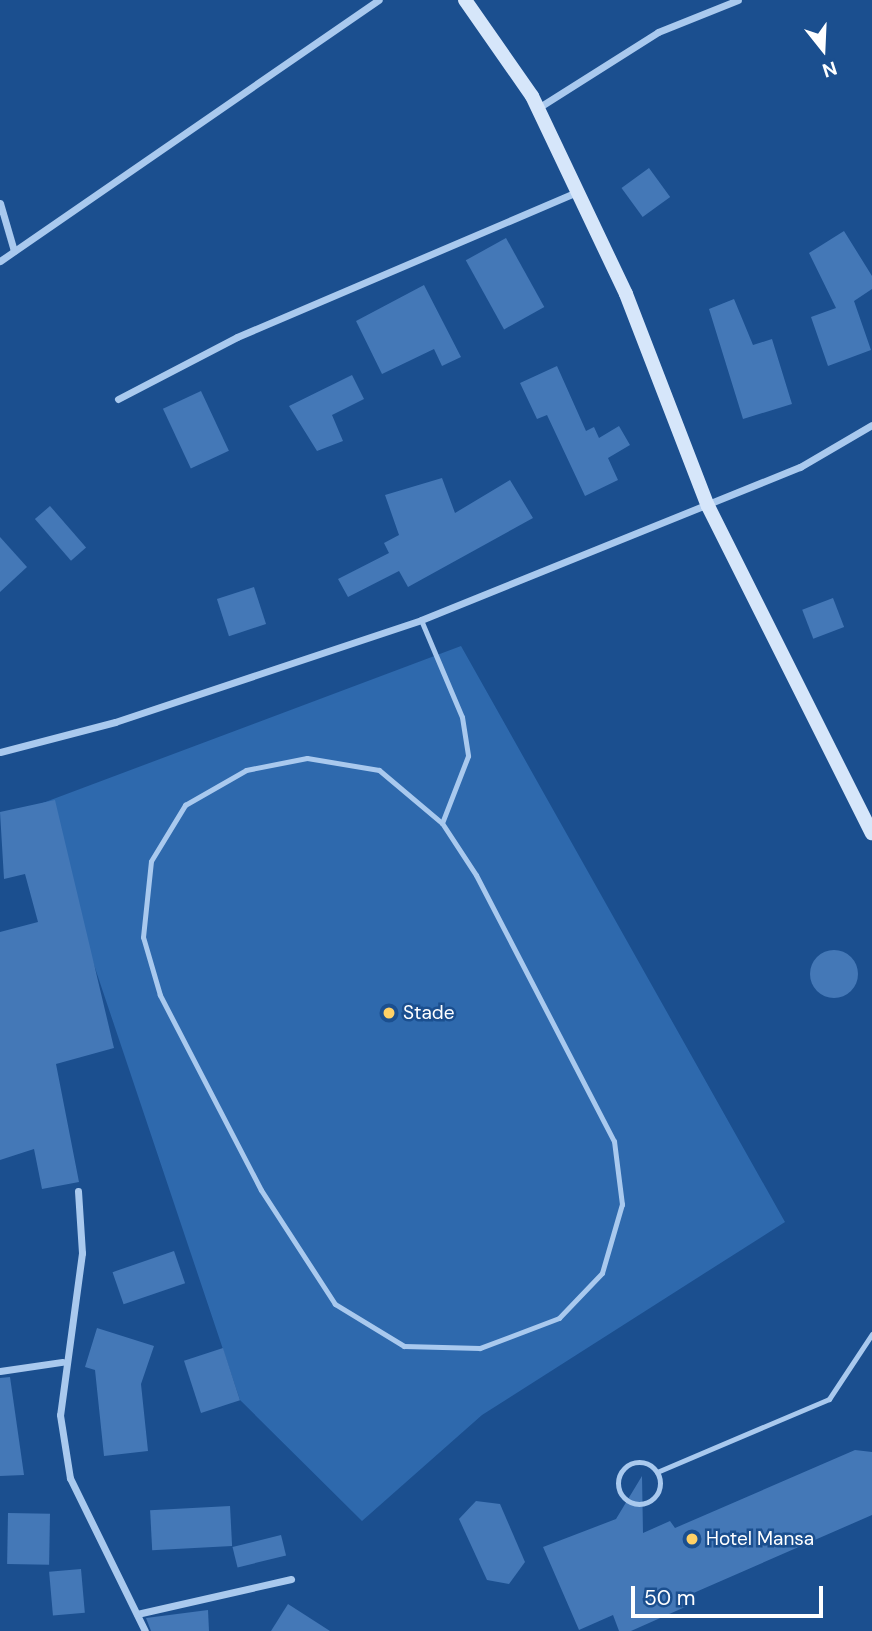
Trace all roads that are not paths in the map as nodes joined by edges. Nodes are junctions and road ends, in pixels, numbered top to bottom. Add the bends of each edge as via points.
1 (379, 0) edge
2 (466, 0) edge
3 (738, 0) edge
4 (538, 108) junction
5 (578, 192) junction
6 (0, 203) edge
7 (14, 251) junction
8 (0, 261) edge
9 (118, 399) dead end
10 (872, 425) edge
11 (708, 506) junction
12 (421, 620) junction
13 (0, 752) edge
14 (442, 823) junction
15 (872, 833) edge
16 (78, 1191) dead end
17 (872, 1334) edge
18 (62, 1362) junction
19 (0, 1371) edge
20 (657, 1472) junction
21 (291, 1579) dead end
22 (137, 1614) junction
23 (145, 1631) edge

1 - 7 street
2 - 4 main road
3 - 4 street via 658,32
4 - 5 main road
5 - 9 street via 237,337
5 - 11 main road via 626,294
6 - 7 street
7 - 8 street
10 - 11 street via 800,467
11 - 12 street
11 - 15 main road
12 - 13 street via 115,722
12 - 14 lane via 462,717 468,756
14 - 14 lane via 476,875 614,1141 622,1204 602,1273 559,1318 480,1348 404,1346 335,1304 261,1189 160,995 143,937 150,861 185,805 246,770 307,758 379,769
16 - 18 street via 82,1253
17 - 20 lane via 829,1399
18 - 19 street
18 - 22 street via 60,1415 70,1478
20 - 20 lane via 642,1462 626,1467 619,1481 622,1495 634,1503 650,1501 660,1488
21 - 22 street
22 - 23 street

